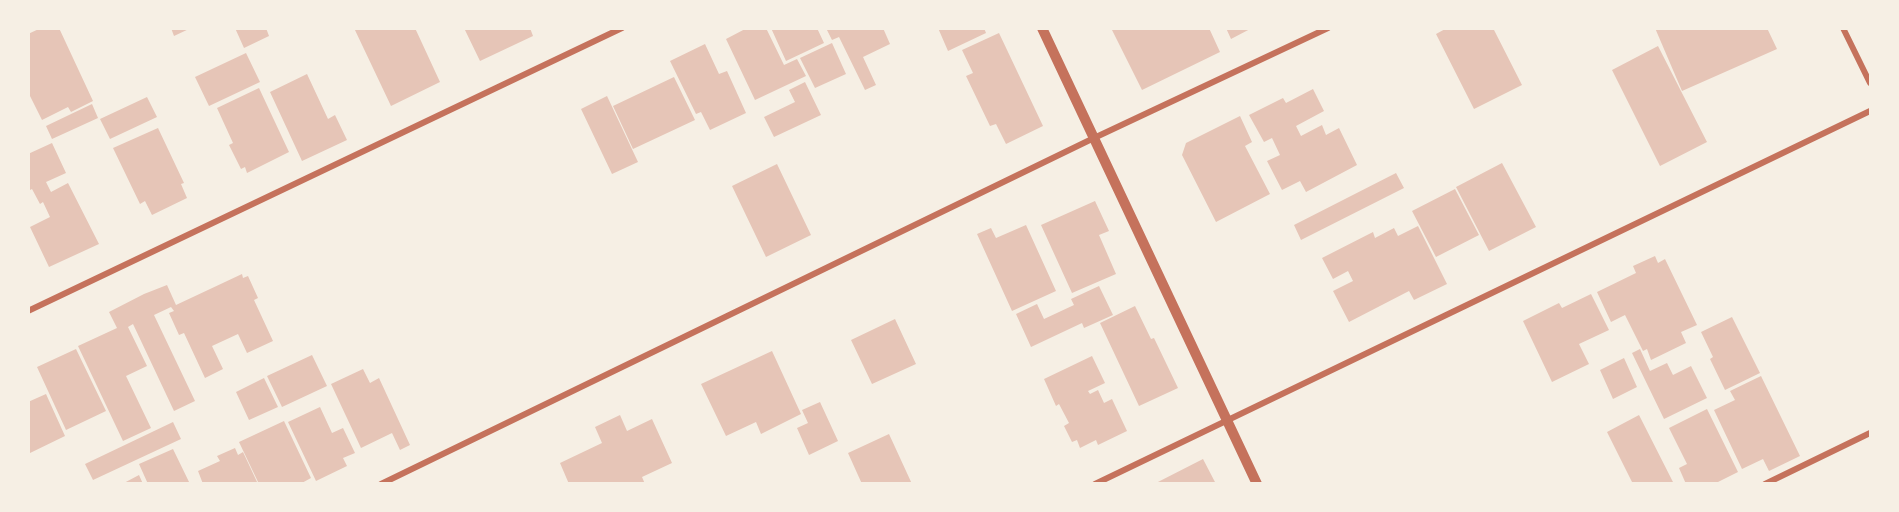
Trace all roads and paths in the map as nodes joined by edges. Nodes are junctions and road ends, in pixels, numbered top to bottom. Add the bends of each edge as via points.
1 (622, 28) edge
2 (1042, 28) edge
3 (1328, 28) edge
4 (1843, 28) edge
5 (1870, 83) edge
6 (1870, 111) edge
7 (1094, 138) junction
8 (28, 311) edge
9 (1227, 421) junction
10 (1870, 433) edge
11 (381, 483) edge
12 (1095, 483) edge
13 (1257, 483) edge
14 (1765, 483) edge

1 - 8 street
2 - 7 street
3 - 7 street
4 - 5 street
6 - 9 street
7 - 9 street
7 - 11 street
9 - 12 street
9 - 13 street
10 - 14 street

